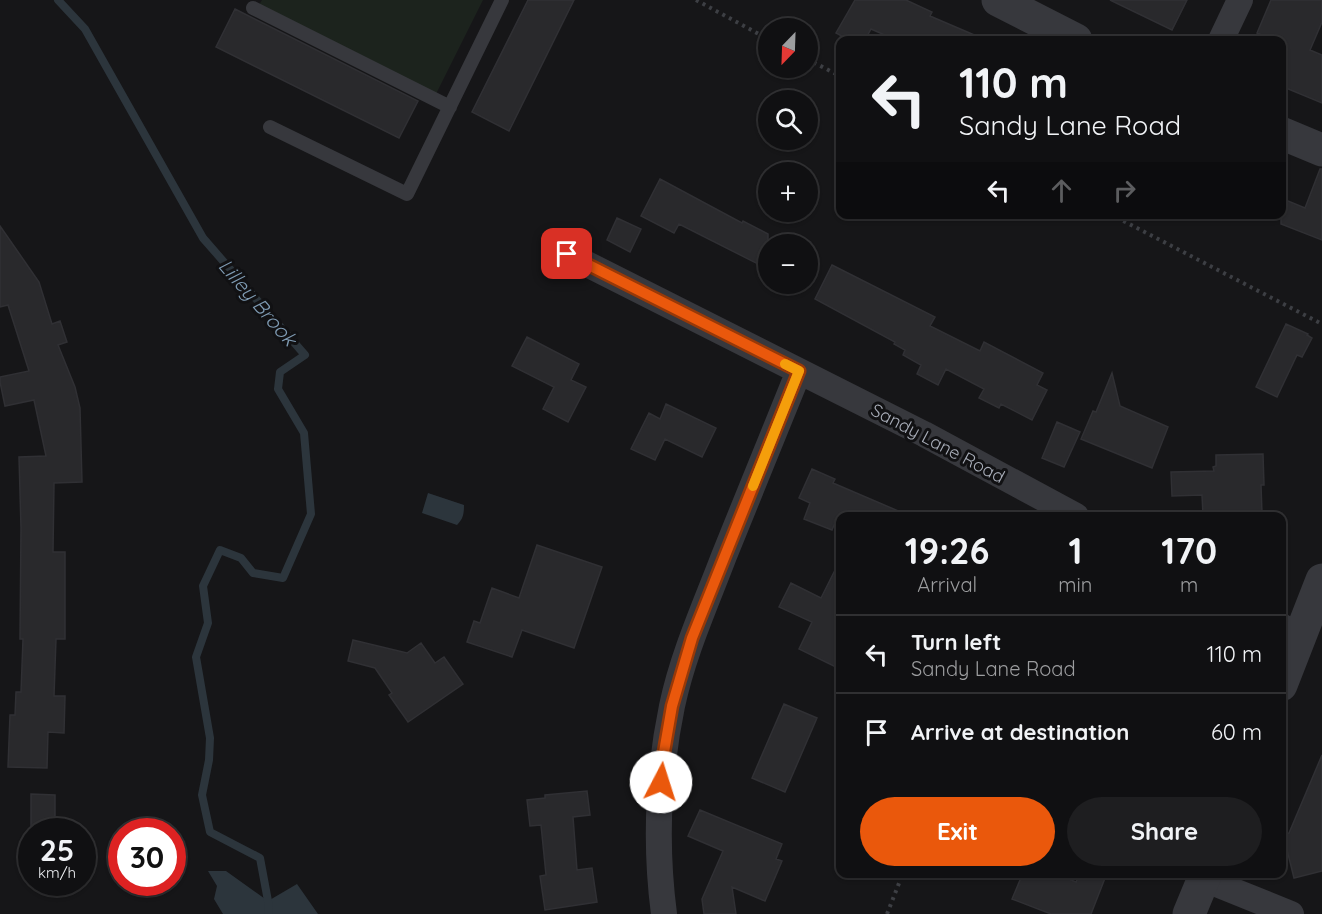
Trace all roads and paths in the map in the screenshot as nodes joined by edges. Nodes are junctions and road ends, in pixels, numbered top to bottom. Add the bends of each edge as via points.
1 (502, 0) edge
2 (696, 0) edge
3 (998, 0) edge
4 (1240, 0) edge
5 (253, 8) dead end
6 (758, 34) edge
7 (1068, 36) edge
8 (1223, 36) edge
9 (818, 65) edge
10 (836, 74) edge
11 (450, 107) junction
12 (270, 127) dead end
13 (1286, 136) edge
14 (1322, 150) edge
15 (1120, 219) edge
16 (567, 254) dead end
17 (1322, 324) edge
18 (799, 371) junction
19 (1069, 512) edge
20 (1322, 580) edge
21 (1291, 631) edge
22 (1286, 658) edge
23 (901, 878) edge
24 (1204, 878) edge
25 (1210, 878) edge
26 (664, 914) edge
27 (887, 914) edge
28 (1190, 914) edge
29 (1291, 914) edge

1 - 11 lane
2 - 6 path
3 - 7 street
4 - 8 street
5 - 11 lane
9 - 10 path
11 - 12 lane via 407,194
13 - 14 street
15 - 17 path
16 - 18 street, Sandy Lane Road
18 - 19 street, Sandy Lane Road
18 - 26 street via 699,616 672,706 664,752 658,845
20 - 21 street
21 - 22 street
23 - 27 path
24 - 28 street
25 - 29 street

